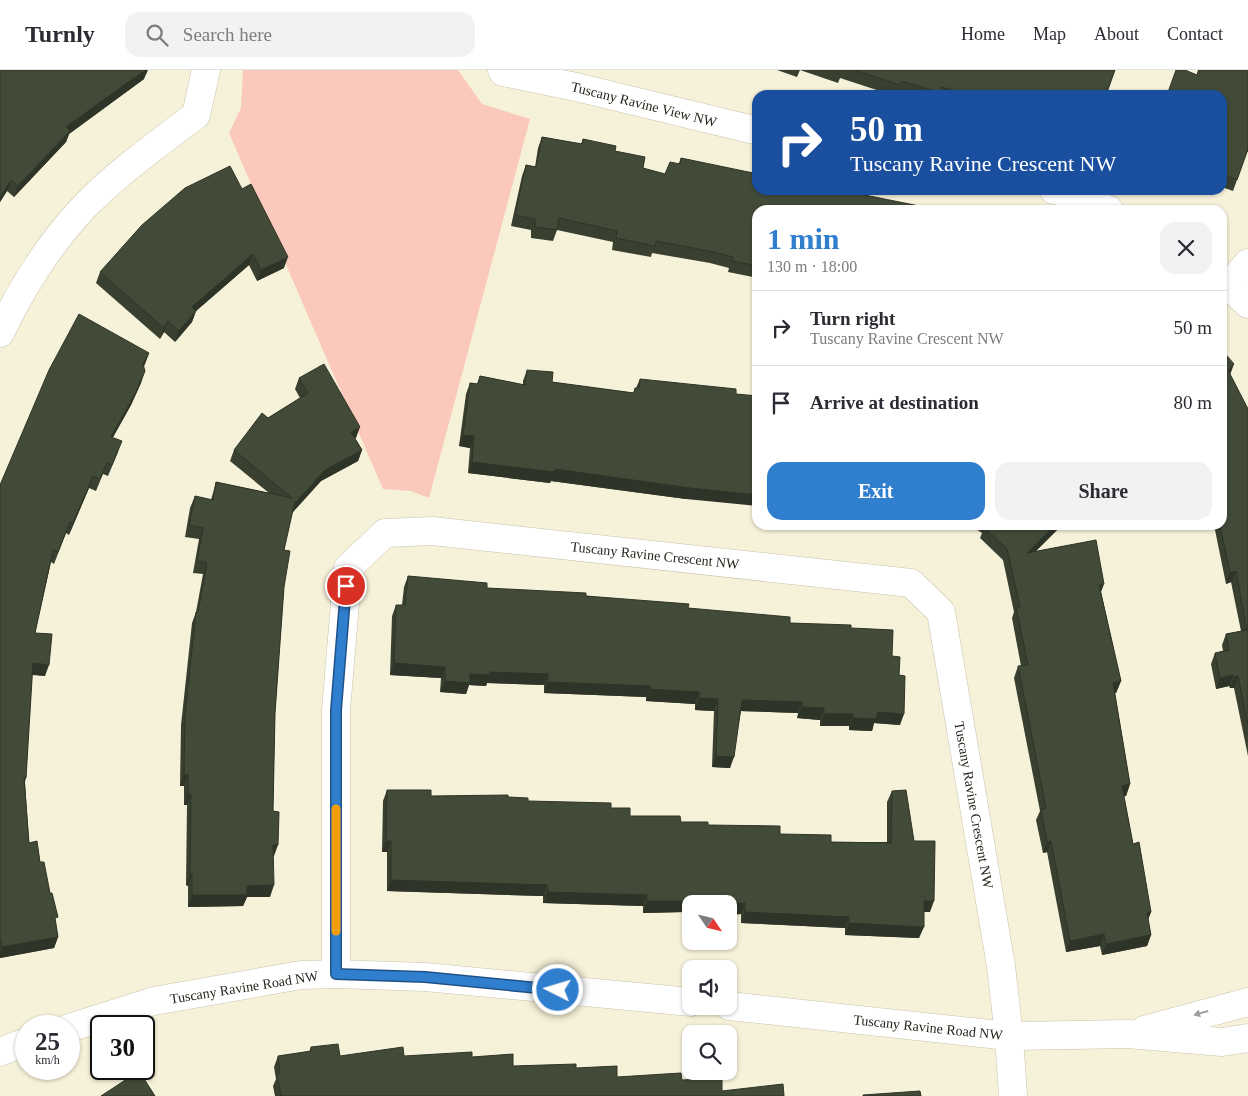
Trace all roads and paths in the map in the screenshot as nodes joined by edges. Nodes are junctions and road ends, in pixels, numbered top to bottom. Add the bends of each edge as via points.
1 (206, 70) edge
2 (502, 70) edge
3 (752, 130) edge
4 (1075, 195) edge
5 (1098, 205) edge
6 (1248, 263) edge
7 (1227, 281) edge
8 (1227, 283) edge
9 (1248, 304) edge
10 (0, 333) edge
11 (336, 974) junction
12 (682, 1001) edge
13 (1248, 1002) edge
14 (737, 1007) edge
15 (80, 1025) edge
16 (1128, 1034) junction
17 (1010, 1036) junction
18 (1248, 1038) edge
19 (15, 1046) edge
20 (0, 1052) edge
21 (1013, 1096) edge

1 - 10 street via 196,115 117,176 84,207 29,278
2 - 3 street, Tuscany Ravine View NW
4 - 5 street
6 - 7 street
8 - 9 street
11 - 12 street, Tuscany Ravine Road NW via 425,977
11 - 15 street, Tuscany Ravine Road NW via 301,975 227,986 154,1001
11 - 17 street, Tuscany Ravine Crescent NW via 336,710 348,568 386,533 432,530 912,583 941,612
13 -> 16 street, Tuscany Ravine Road NW
14 - 17 street, Tuscany Ravine Road NW
16 - 17 street, Tuscany Ravine Road NW
16 - 18 street, Tuscany Ravine Road NW via 1222,1042
17 - 21 street, Tuscany Ravine Crescent NW
19 - 20 street

